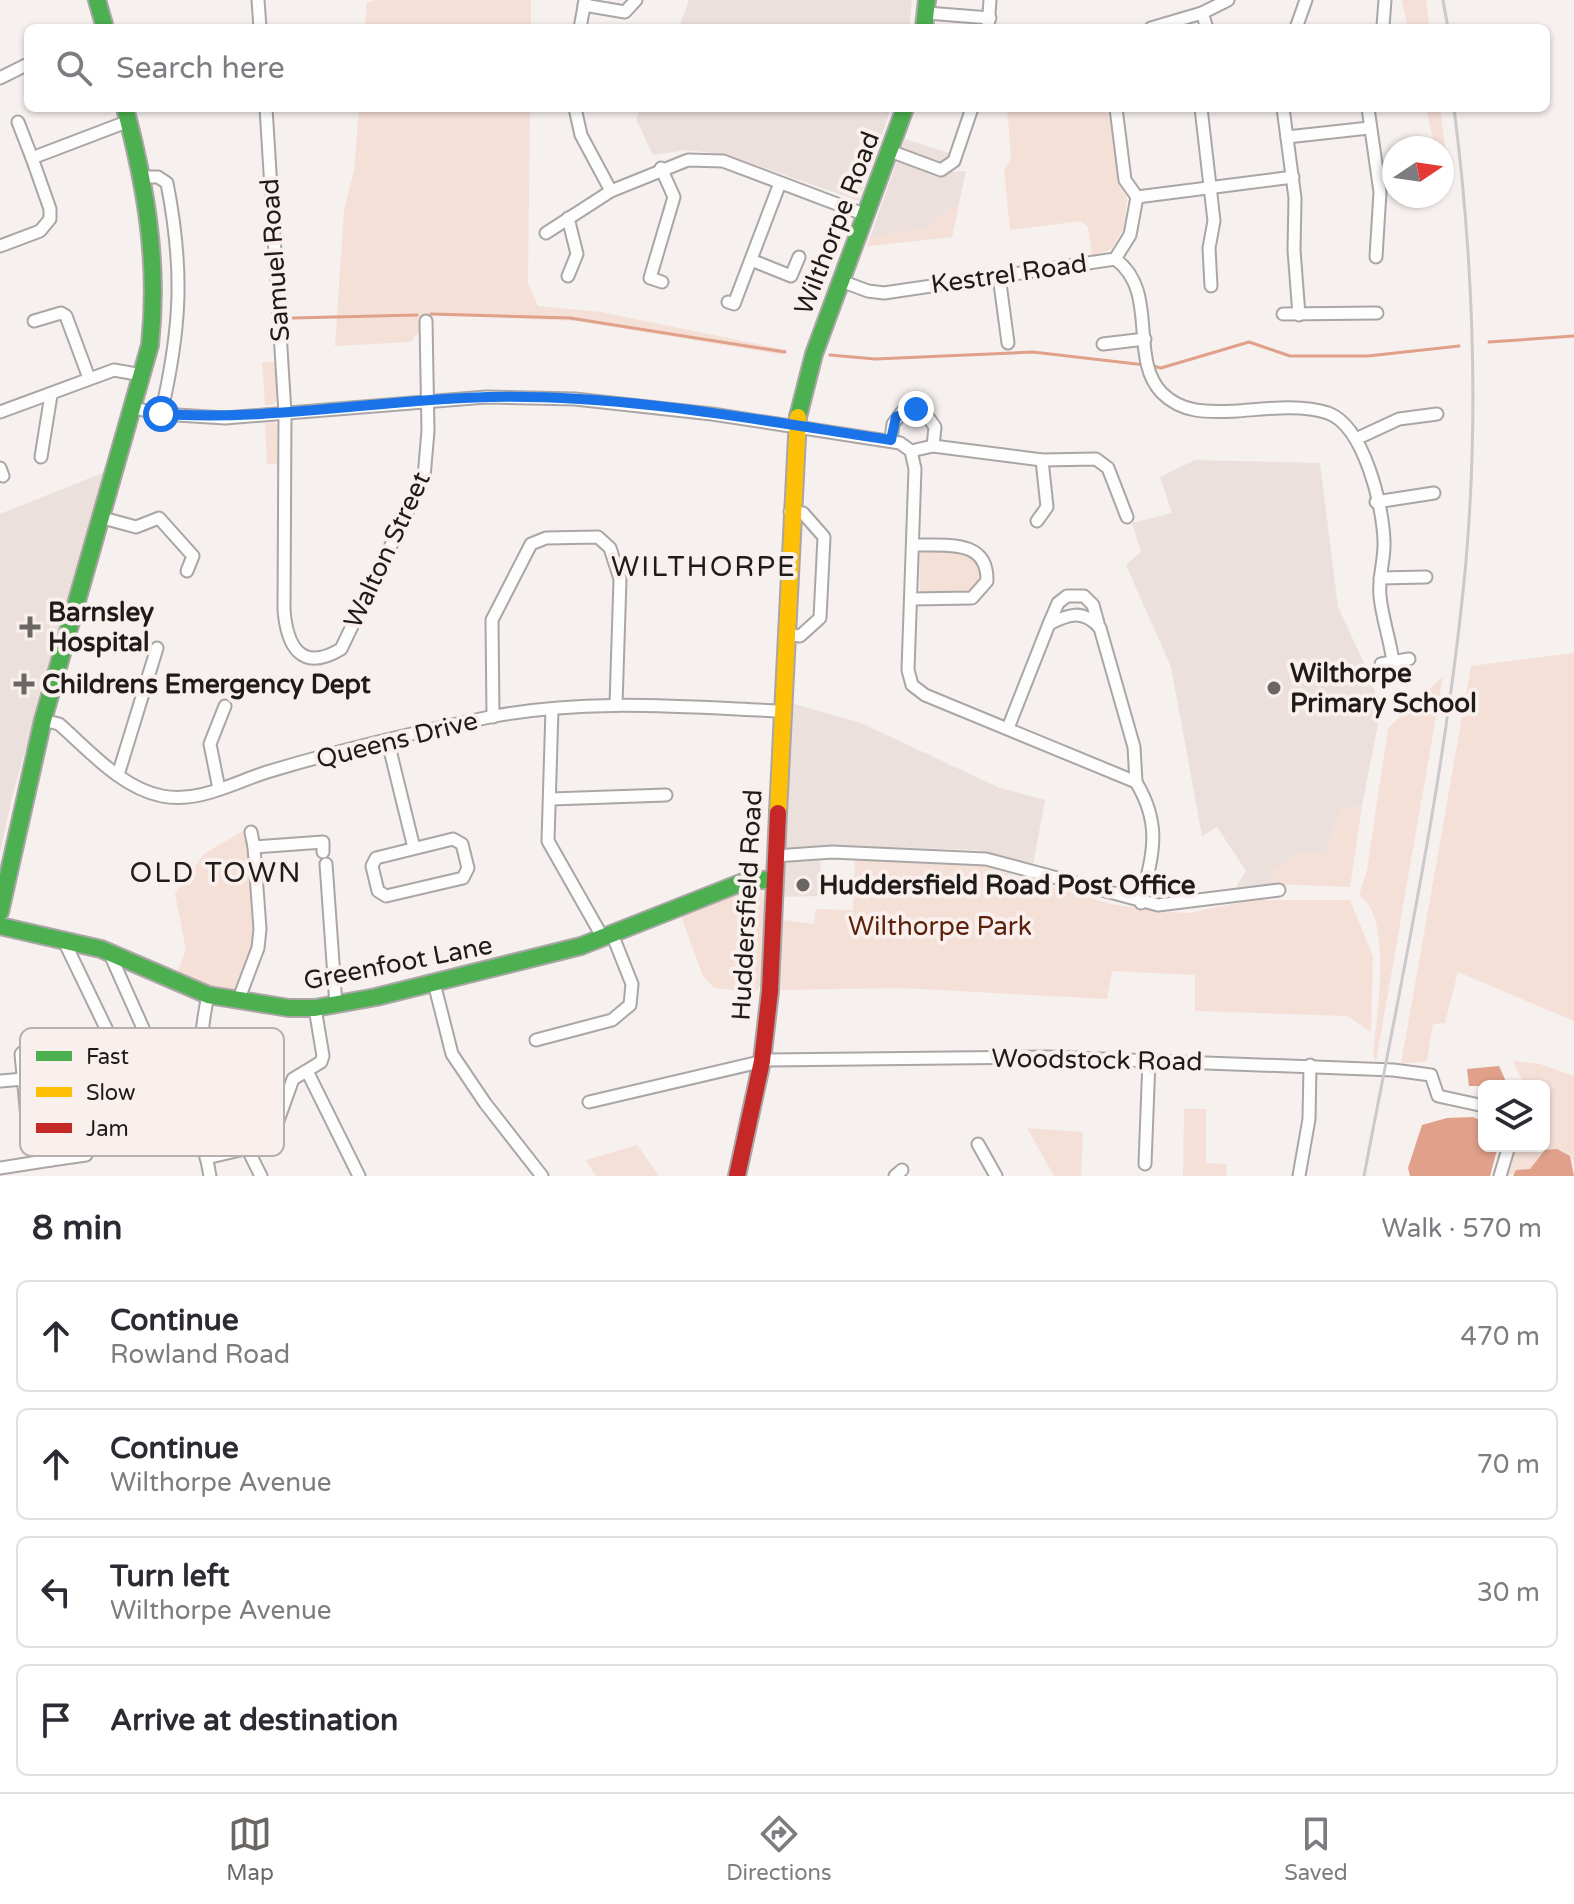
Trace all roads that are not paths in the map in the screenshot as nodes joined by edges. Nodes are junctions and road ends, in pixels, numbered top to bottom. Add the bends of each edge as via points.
1 (97, 0) edge
2 (258, 0) edge
3 (636, 0) edge
4 (990, 0) edge
5 (1228, 0) edge
6 (1306, 0) edge
7 (1385, 0) edge
8 (585, 2) edge
9 (625, 12) junction
10 (1202, 13) junction
11 (926, 14) edge
12 (989, 23) edge
13 (102, 24) edge
14 (260, 24) edge
15 (581, 24) edge
16 (626, 24) edge
17 (1165, 24) edge
18 (1206, 24) edge
19 (1297, 24) edge
20 (1383, 24) edge
21 (24, 66) edge
22 (0, 78) edge
23 (266, 112) edge
24 (576, 112) edge
25 (904, 112) edge
26 (971, 112) edge
27 (1116, 112) edge
28 (1201, 112) edge
29 (1284, 112) edge
30 (1368, 112) edge
31 (127, 115) edge
32 (18, 122) dead end
33 (1369, 128) junction
34 (1287, 137) junction
35 (890, 151) junction
36 (32, 158) junction
37 (661, 168) junction
38 (143, 177) junction
39 (1293, 177) junction
40 (780, 183) junction
41 (1210, 190) junction
42 (611, 191) junction
43 (1137, 197) junction
44 (866, 215) junction
45 (568, 218) junction
46 (546, 233) dead end
47 (0, 246) edge
48 (799, 257) dead end
49 (1376, 257) dead end
50 (1115, 259) junction
51 (751, 260) junction
52 (568, 276) dead end
53 (999, 276) junction
54 (841, 281) junction
55 (662, 282) dead end
56 (1211, 286) dead end
57 (728, 302) dead end
58 (1377, 313) dead end
59 (1283, 314) dead end
60 (1299, 315) junction
61 (34, 321) dead end
62 (426, 321) dead end
63 (1145, 339) junction
64 (1008, 343) dead end
65 (1103, 344) dead end
66 (814, 354) joint
67 (142, 375) junction
68 (89, 378) junction
69 (51, 395) junction
70 (427, 401) junction
71 (134, 408) junction
72 (0, 412) edge
73 (285, 413) junction
74 (161, 414) junction
75 (1437, 414) dead end
76 (796, 426) junction
77 (1358, 438) junction
78 (891, 440) junction
79 (933, 446) junction
80 (911, 451) junction
81 (41, 457) dead end
82 (1042, 460) junction
83 (1434, 493) dead end
84 (1376, 502) junction
85 (790, 512) junction
86 (1127, 517) dead end
87 (103, 518) junction
88 (1037, 521) dead end
89 (913, 545) junction
90 (187, 571) dead end
91 (1426, 577) dead end
92 (1380, 578) junction
93 (912, 599) junction
94 (1049, 624) junction
95 (1100, 628) junction
96 (785, 634) junction
97 (157, 648) dead end
98 (1409, 659) dead end
99 (616, 705) junction
100 (225, 706) dead end
101 (552, 709) junction
102 (780, 711) junction
103 (493, 717) junction
104 (43, 720) junction
105 (1008, 728) junction
106 (388, 742) junction
107 (118, 775) junction
108 (1136, 782) junction
109 (219, 789) junction
110 (666, 795) dead end
111 (551, 799) junction
112 (251, 832) dead end
113 (254, 847) junction
114 (414, 848) junction
115 (775, 856) junction
116 (774, 879) junction
117 (1279, 890) dead end
118 (1141, 903) junction
119 (0, 912) edge
120 (0, 926) edge
121 (607, 936) junction
122 (64, 941) junction
123 (109, 952) junction
124 (434, 983) junction
125 (208, 995) junction
126 (238, 1001) junction
127 (336, 1005) junction
128 (315, 1008) junction
129 (106, 1028) edge
130 (143, 1028) edge
131 (201, 1028) edge
132 (536, 1040) dead end
133 (1149, 1060) junction
134 (762, 1061) junction
135 (1310, 1065) junction
136 (307, 1071) junction
137 (20, 1079) edge
138 (0, 1081) edge
139 (589, 1102) dead end
140 (284, 1104) edge
141 (1478, 1105) edge
142 (978, 1144) dead end
143 (1507, 1152) edge
144 (51, 1156) edge
145 (79, 1156) edge
146 (216, 1156) edge
147 (251, 1156) edge
148 (206, 1158) joint
149 (51, 1160) junction
150 (1145, 1164) dead end
151 (0, 1168) edge
152 (210, 1176) edge
153 (261, 1176) edge
154 (359, 1176) edge
155 (542, 1176) edge
156 (737, 1176) edge
157 (996, 1176) edge
158 (1299, 1176) edge
159 (1500, 1176) edge

1 - 13 main road
2 - 14 street
3 - 9 street
4 - 12 street
5 - 10 street
6 - 19 street
7 - 20 street
8 - 9 street
8 - 15 street
9 - 16 street
10 - 17 street
10 - 18 street
11 - 12 street
21 - 22 street
23 - 73 street, Samuel Road
24 - 42 street via 581,135
25 - 35 main road, Wilthorpe Road
26 - 35 street via 954,161 941,170
27 - 43 street via 1125,180
28 - 41 street
29 - 34 street
30 - 33 street
31 - 36 street
31 - 38 main road
32 - 36 street
33 - 34 street
33 - 49 street via 1380,192
34 - 39 street
35 - 44 main road, Wilthorpe Road
36 - 47 street via 50,219 40,231
37 - 40 street via 688,160 723,161
37 - 42 street
37 - 55 street via 674,197 650,278
38 - 67 main road via 155,253 156,305
38 - 74 street via 167,183 177,234 177,345
39 - 41 street
39 - 60 street
40 - 44 street
40 - 51 street
41 - 43 street
41 - 56 street
42 - 45 street
43 - 50 street, Kestrel Road via 1130,235
44 - 54 main road, Wilthorpe Road
45 - 46 street
45 - 52 street via 577,254
48 - 51 street via 791,276
50 - 53 street, Kestrel Road
50 - 63 street via 1137,286
51 - 57 street via 734,304
53 - 54 street, Kestrel Road via 877,293
53 - 64 street
54 - 66 main road, Wilthorpe Road
58 - 60 street
59 - 60 street
61 - 68 street via 66,316
62 - 70 street
63 - 65 street
63 - 77 street via 1151,375 1162,392 1188,409 1310,409 1344,422
66 - 76 main road, Huddersfield Road
67 - 68 street via 114,370
67 - 71 main road
68 - 69 street
69 - 72 street
69 - 81 street
70 - 73 street
70 - 73 street, Walton Street via 424,477 341,649 318,657 297,652 286,640
70 - 76 street via 596,400
71 - 74 street
71 - 87 main road
73 - 74 street via 225,418
75 - 77 street via 1399,419
76 - 78 street
76 - 85 main road, Huddersfield Road
77 - 84 street
78 - 79 street via 896,417 916,409 933,420
78 - 80 street
79 - 80 street
79 - 82 street
80 - 89 street
82 - 86 street via 1096,459 1108,468
82 - 88 street via 1047,507
83 - 84 street
84 - 92 street via 1384,537
85 - 96 main road, Huddersfield Road
85 - 96 street via 803,513 824,537 825,572 820,618 800,636
87 - 90 street via 136,527 159,518 189,548 193,556
87 - 104 main road
89 - 93 street
89 - 93 street via 971,547 988,566 987,581 972,598
91 - 92 street
92 - 98 street via 1387,663
93 - 105 street via 912,685
94 - 95 street via 1069,614 1090,617
94 - 95 street via 1058,603 1075,595 1093,605
94 - 105 street
95 - 108 street via 1134,747
96 - 102 main road, Huddersfield Road
97 - 107 street
99 - 101 street, Queens Drive
99 - 102 street, Queens Drive
99 - 103 street via 617,562 598,537 546,538 531,544 492,620
100 - 109 street via 210,744
101 - 103 street, Queens Drive
101 - 111 street
102 - 115 main road, Huddersfield Road
103 - 106 street, Queens Drive
104 - 107 street, Queens Drive via 59,724
104 - 119 main road
105 - 108 street
106 - 109 street, Queens Drive
106 - 114 street
107 - 109 street, Queens Drive via 161,796
108 - 118 street via 1154,826
110 - 111 street
111 - 121 street via 548,841
112 - 113 street
113 - 126 street via 260,929
113 - 127 street via 323,842
114 - 114 street via 453,839 462,844 468,874 386,896 378,891 372,866 376,858
115 - 116 main road, Huddersfield Road
115 - 118 street via 832,852 986,859
116 - 121 main road, Greenfoot Lane via 743,882
116 - 134 main road, Huddersfield Road
117 - 118 street via 1173,906
120 - 122 main road, Greenfoot Lane
121 - 124 main road, Greenfoot Lane
121 - 132 street via 632,984 630,1005 612,1020
122 - 123 main road, Greenfoot Lane
122 - 129 street
123 - 125 main road, Greenfoot Lane
123 - 130 street
124 - 127 main road, Greenfoot Lane
124 - 155 street via 452,1054
125 - 126 main road, Greenfoot Lane
125 - 131 street
126 - 128 main road, Greenfoot Lane
127 - 128 main road, Greenfoot Lane
128 - 136 street via 323,1056
133 - 134 street, Woodstock Road
133 - 135 street, Woodstock Road
133 - 150 street
134 - 139 street, Woodstock Road
134 - 156 main road, Huddersfield Road
135 - 141 street, Woodstock Road via 1431,1075 1438,1096
135 - 158 street via 1309,1119
136 - 140 street via 293,1079
136 - 154 street
137 - 138 street
142 - 157 street
143 - 159 street
144 - 149 street
145 - 149 street
146 - 148 street
147 - 153 street
148 - 152 street
149 - 151 street

